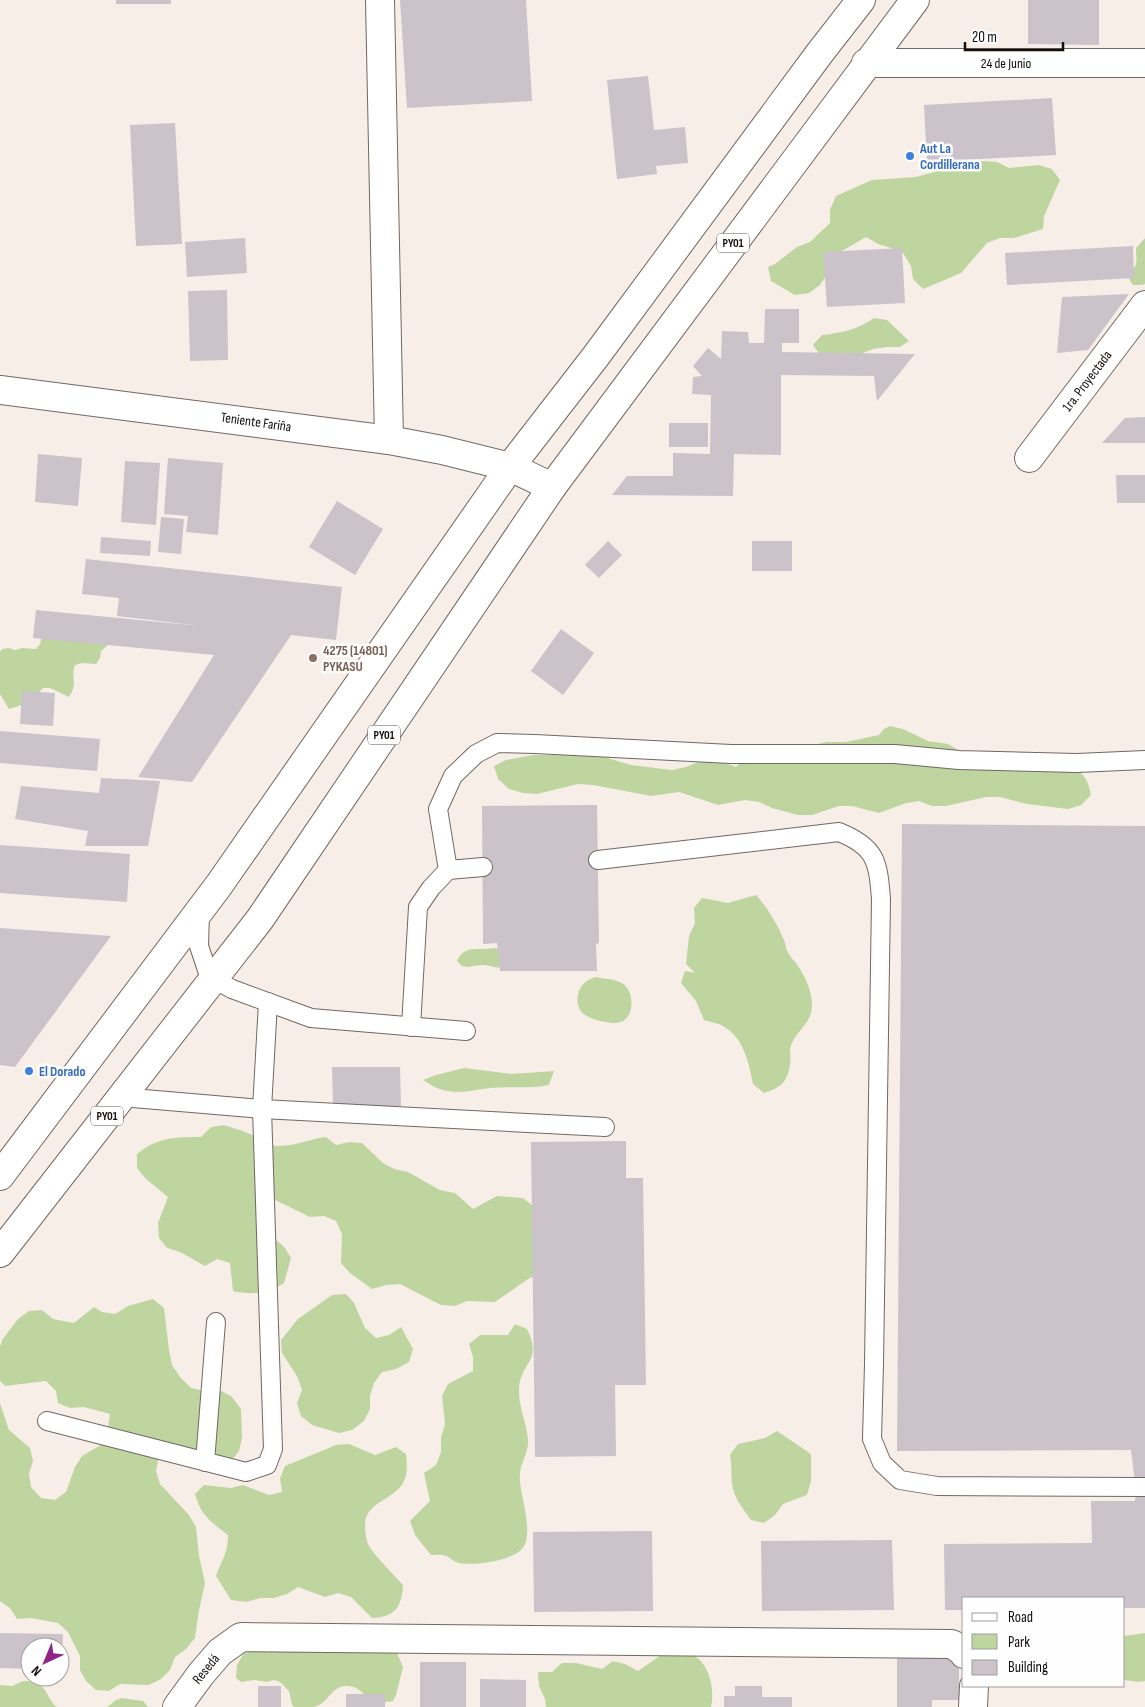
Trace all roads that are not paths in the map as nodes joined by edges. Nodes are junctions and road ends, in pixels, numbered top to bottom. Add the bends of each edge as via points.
1 (380, 0) edge
2 (861, 0) edge
3 (915, 0) edge
4 (866, 63) junction
5 (1145, 63) edge
6 (1145, 305) edge
7 (0, 390) edge
8 (389, 440) junction
9 (1028, 458) dead end
10 (510, 467) junction
11 (552, 487) junction
12 (1145, 760) edge
13 (598, 860) dead end
14 (482, 867) dead end
15 (448, 870) junction
16 (200, 911) junction
17 (213, 979) junction
18 (268, 1002) junction
19 (411, 1027) junction
20 (466, 1031) dead end
21 (121, 1097) junction
22 (262, 1109) junction
23 (605, 1127) dead end
24 (0, 1176) edge
25 (0, 1253) edge
26 (216, 1322) dead end
27 (47, 1421) dead end
28 (205, 1462) junction
29 (1145, 1487) edge
30 (962, 1651) edge
31 (974, 1687) edge
32 (177, 1707) edge
33 (973, 1707) edge

1 - 8 main road
2 - 10 main road
3 - 4 main road, PY01
4 - 5 main road, 24 de Junio
4 - 11 main road, PY01
6 - 9 main road, 1ra. Proyectada
7 - 8 main road, Teniente Fariña
8 - 10 main road, Teniente Fariña
10 - 11 main road, Teniente Fariña
10 - 16 main road
11 - 17 main road, PY01 via 260,918
12 - 15 lane via 1076,763 959,760 895,754 731,754 497,744 476,754 453,776 438,809
13 - 29 lane via 839,832 869,848 879,873 881,899 872,1439 882,1462 900,1480 937,1486
14 - 15 lane
15 - 19 lane via 418,907
16 - 17 lane via 199,946
16 - 24 main road
17 - 18 lane via 232,990
17 - 21 main road, PY01
18 - 19 lane via 311,1018
18 - 22 lane
19 - 20 lane
21 - 22 lane
21 - 25 main road, PY01
22 - 23 lane
22 - 28 lane via 273,1449 267,1464 246,1472
26 - 28 lane
27 - 28 lane
30 - 32 main road, Resedá via 952,1644 241,1637 220,1652
31 - 33 main road

